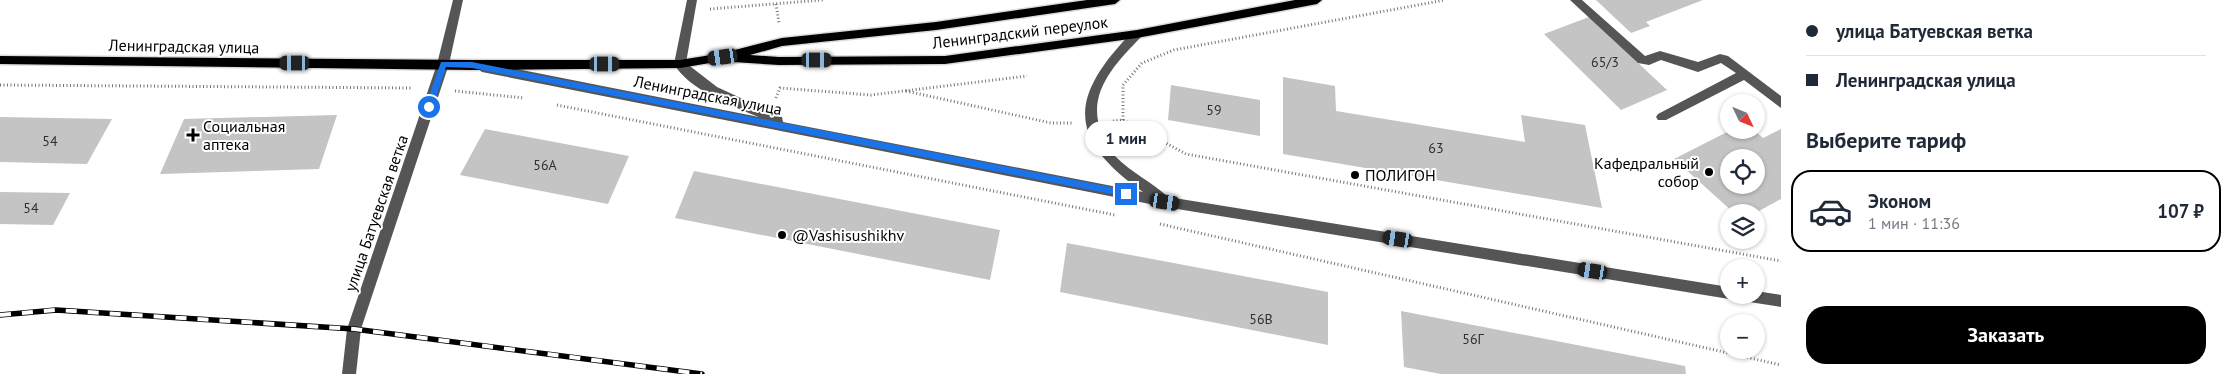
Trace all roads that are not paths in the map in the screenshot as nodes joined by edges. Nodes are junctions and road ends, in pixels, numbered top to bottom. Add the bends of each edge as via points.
1 (458, 0) edge
2 (1115, 0) edge
3 (1317, 0) edge
4 (1575, 0) edge
5 (691, 5) edge
6 (1137, 34) junction
7 (723, 57) junction
8 (0, 60) edge
9 (443, 64) junction
10 (680, 64) junction
11 (472, 65) junction
12 (1745, 74) junction
13 (1781, 103) edge
14 (1662, 117) dead end
15 (770, 120) junction
16 (1165, 202) junction
17 (1720, 292) edge
18 (1765, 298) edge
19 (1781, 301) edge
20 (349, 374) edge

1 - 9 street, улица Батуевская ветка
2 - 7 main road, Ленинградский переулок via 936,26 782,42
3 - 6 main road, Ленинградский переулок
4 - 12 street via 1642,60 1649,61 1660,55 1698,67 1720,58 1728,60
5 - 10 street
6 - 7 main road, Ленинградский переулок via 945,60 779,61
6 - 16 street via 1111,61 1094,87 1091,108 1094,132 1110,159
7 - 10 main road, Ленинградский переулок
8 - 9 main road, Ленинградская улица
9 - 11 main road, Ленинградская улица
9 - 20 street, улица Батуевская ветка via 354,329
10 - 11 main road, Ленинградский переулок
10 - 15 street via 708,88
11 - 15 street, Ленинградская улица
12 - 13 street
12 - 14 street
15 - 16 street, Ленинградская улица via 797,129
16 - 17 street, Ленинградская улица
18 - 19 street

